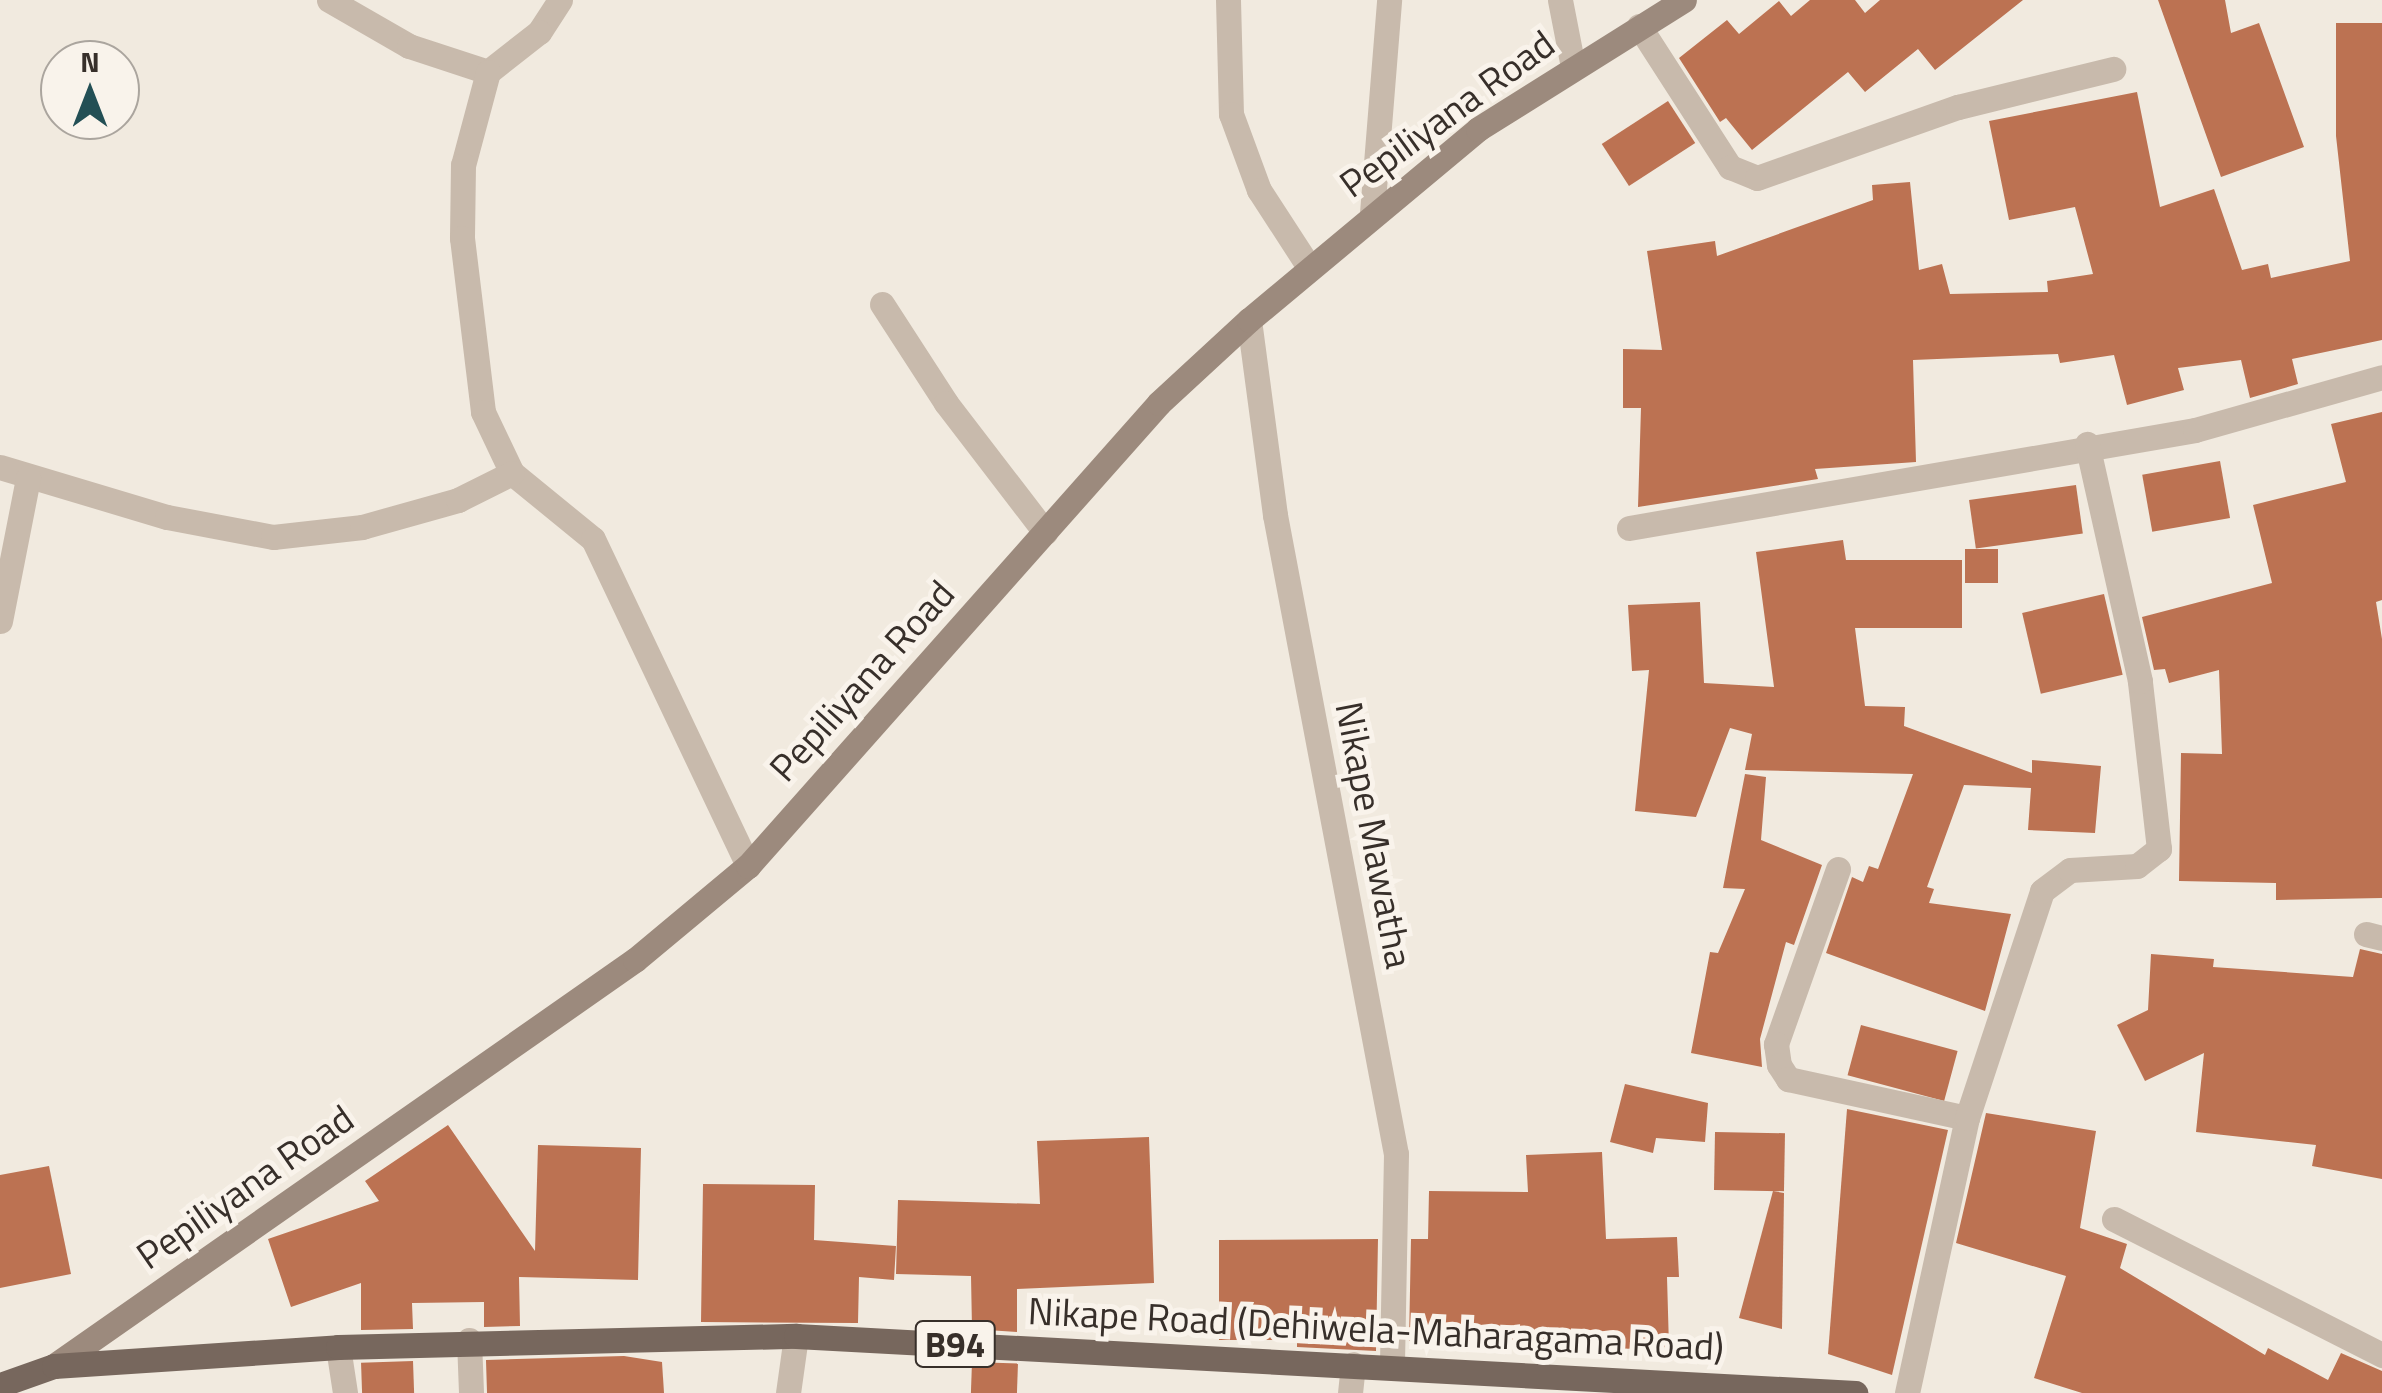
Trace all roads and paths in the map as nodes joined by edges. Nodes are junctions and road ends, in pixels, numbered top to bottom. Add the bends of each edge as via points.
1 (329, 0) edge
2 (560, 0) edge
3 (1228, 0) edge
4 (1389, 0) edge
5 (1560, 0) edge
6 (1684, 0) edge
7 (1639, 26) junction
8 (1573, 67) junction
9 (2113, 69) dead end
10 (488, 72) junction
11 (1372, 213) junction
12 (1309, 267) junction
13 (882, 304) dead end
14 (1249, 320) junction
15 (2382, 377) edge
16 (2087, 444) junction
17 (0, 466) edge
18 (512, 473) junction
19 (28, 478) junction
20 (1629, 528) dead end
21 (1045, 532) junction
22 (0, 621) edge
23 (748, 866) junction
24 (1838, 869) dead end
25 (1967, 1118) junction
26 (2114, 1218) dead end
27 (796, 1336) junction
28 (469, 1340) junction
29 (338, 1347) junction
30 (2382, 1355) edge
31 (1354, 1364) junction
32 (1392, 1365) junction
33 (54, 1366) junction
34 (0, 1385) edge
35 (344, 1393) edge
36 (471, 1393) edge
37 (788, 1393) edge
38 (1350, 1393) edge
39 (1854, 1393) edge
40 (1907, 1393) edge

1 - 10 street via 409,46
2 - 10 street via 539,32
3 - 12 street via 1231,114 1259,190
4 - 11 street
5 - 8 street
6 - 7 main road, Pepiliyana Road
7 - 8 main road, Pepiliyana Road
7 - 9 street via 1730,167 1756,178 1958,107
8 - 11 main road, Pepiliyana Road
10 - 18 street via 462,165 462,238 484,412
11 - 12 main road, Pepiliyana Road
12 - 14 main road, Pepiliyana Road
13 - 21 street via 946,403
14 - 21 main road, Pepiliyana Road via 1159,403
14 - 32 street, Nikape Mawatha via 1275,515 1396,1154
15 - 16 street via 2195,430
16 - 20 street
16 - 25 street via 2140,681 2159,849 2137,866 2070,870 2042,891
17 - 19 street
18 - 19 street via 458,500 362,527 274,537
18 - 23 street via 593,539
19 - 22 street
21 - 23 main road, Pepiliyana Road
23 - 33 main road, Pepiliyana Road via 635,960
24 - 25 street via 1776,1044 1779,1065 1788,1079
25 - 40 street
26 - 30 street
27 - 28 main road, Nikape Road (Dehiwela-Maharagama Road) / B94
27 - 31 main road, Nikape Road (Dehiwela-Maharagama Road) / B94
27 - 37 street
28 - 29 main road, Nikape Road (Dehiwela-Maharagama Road) / B94
28 - 36 street
29 - 33 main road, Nikape Road (Dehiwela-Maharagama Road) / B94
29 - 35 street
31 - 32 main road, Nikape Road (Dehiwela-Maharagama Road) / B94
31 - 38 street
32 - 39 main road, Nikape Road (Dehiwela-Maharagama Road) / B94
33 - 34 main road, B94

